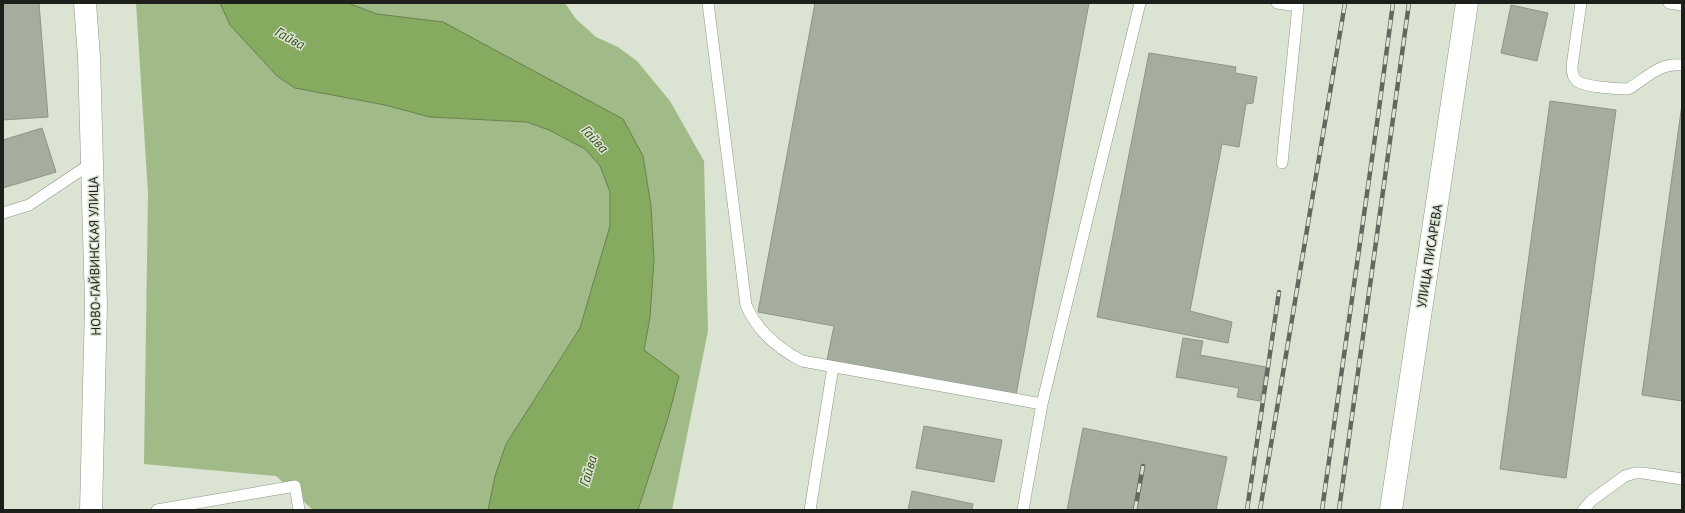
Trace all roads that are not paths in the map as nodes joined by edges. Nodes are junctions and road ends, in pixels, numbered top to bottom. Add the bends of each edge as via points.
1 (86, 3) edge
2 (708, 3) edge
3 (1140, 3) edge
4 (1277, 3) edge
5 (1467, 3) edge
6 (1581, 3) edge
7 (1669, 3) edge
8 (1682, 5) edge
9 (1682, 65) edge
10 (92, 163) junction
11 (1282, 163) dead end
12 (3, 213) edge
13 (833, 367) junction
14 (1042, 404) junction
15 (1682, 479) edge
16 (91, 510) edge
17 (157, 510) edge
18 (299, 510) edge
19 (810, 510) edge
20 (1023, 510) edge
21 (1391, 510) edge
22 (1583, 510) edge

1 - 10 street, НОВО-ГАЙВИНСКАЯ УЛИЦА
2 - 13 lane via 746,305 762,332 788,354 802,361
3 - 14 lane
4 - 11 lane via 1298,6
5 - 21 street, УЛИЦА ПИСАРЕВА
6 - 9 lane via 1572,66 1577,81 1628,89 1657,69 1666,65
7 - 8 lane
10 - 12 lane via 29,205
10 - 16 street, НОВО-ГАЙВИНСКАЯ УЛИЦА via 96,304
13 - 14 lane
13 - 19 lane
14 - 20 lane
15 - 22 lane via 1643,473 1625,476 1592,500
17 - 18 lane via 295,486

